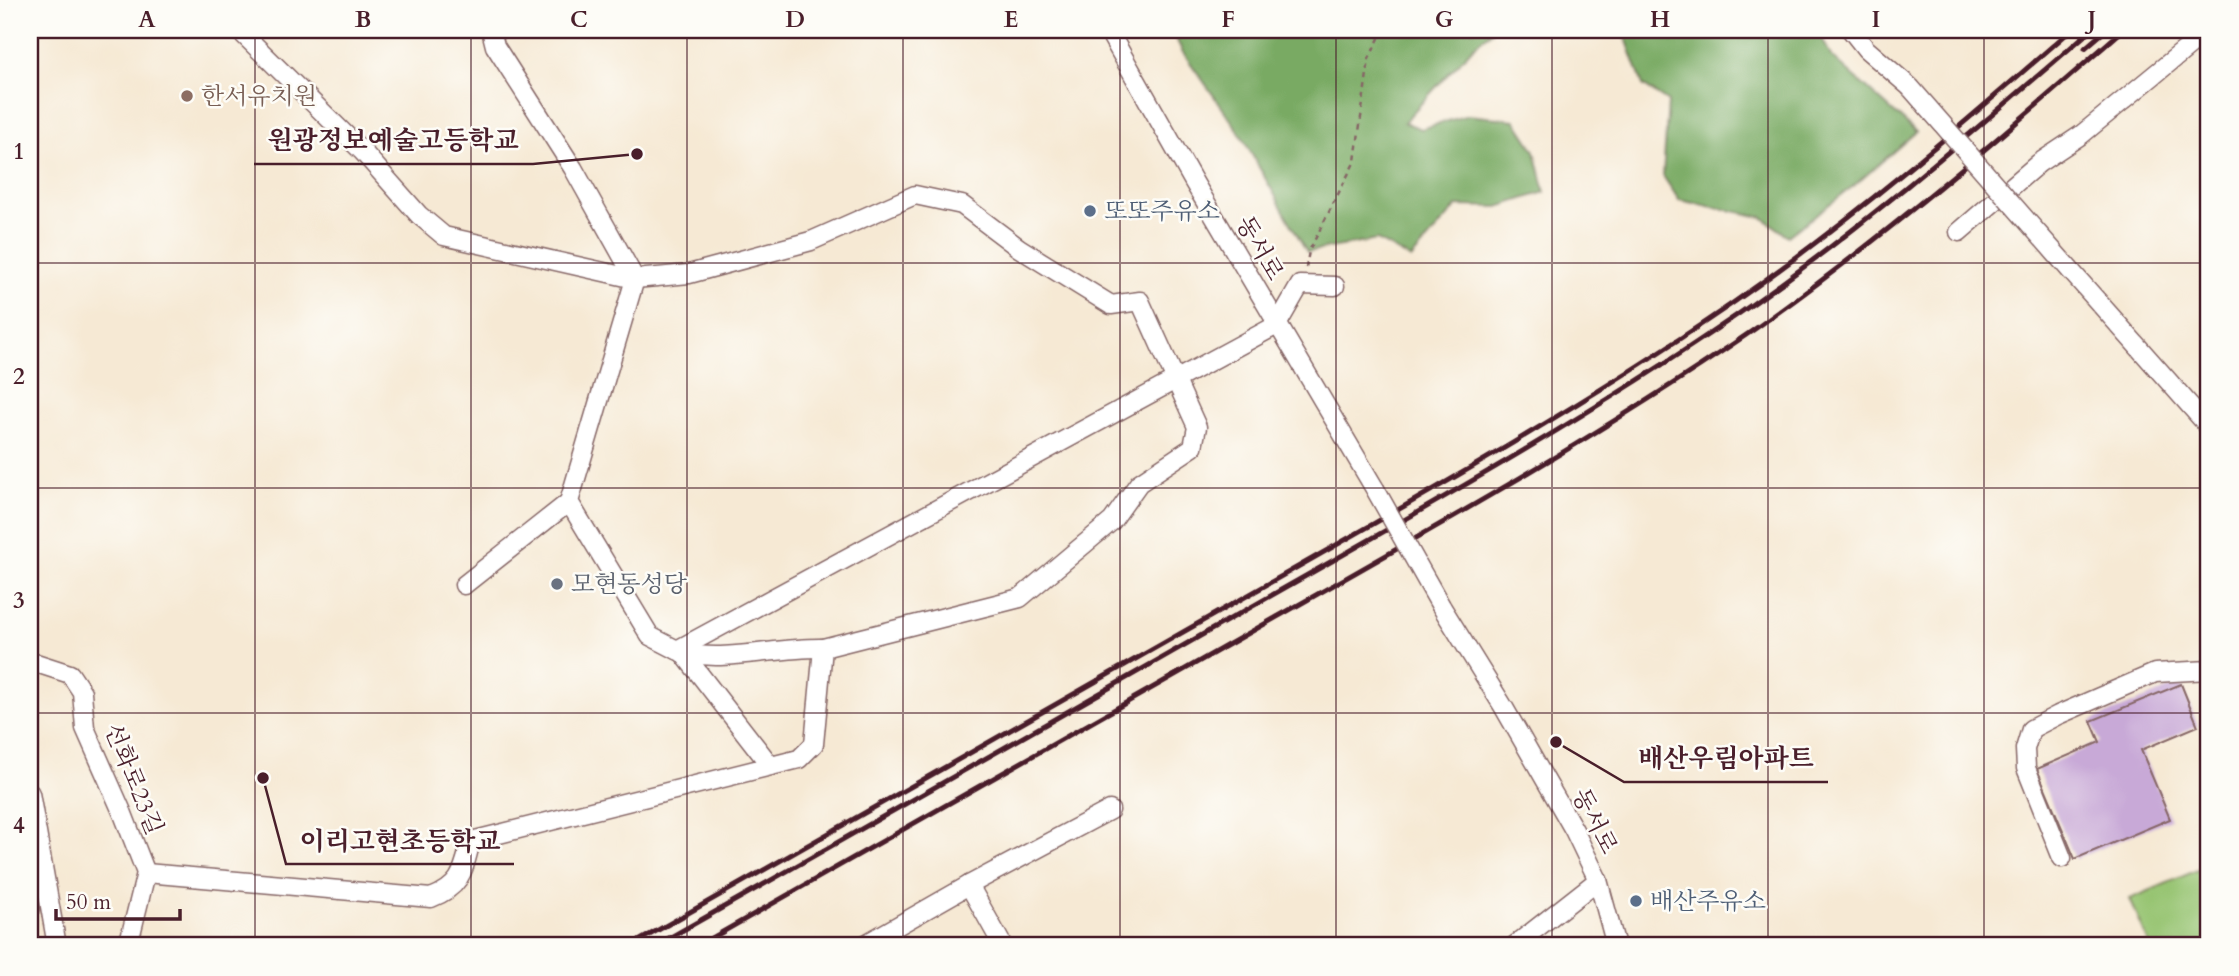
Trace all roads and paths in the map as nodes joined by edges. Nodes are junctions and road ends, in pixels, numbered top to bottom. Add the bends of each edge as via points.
1 (239, 30) edge
2 (491, 30) edge
3 (1108, 30) edge
4 (1383, 30) edge
5 (1851, 30) edge
6 (2209, 30) edge
7 (1959, 232) dead end
8 (635, 279) junction
9 (1303, 285) junction
10 (1335, 286) dead end
11 (1277, 325) junction
12 (1175, 379) junction
13 (2209, 427) edge
14 (569, 502) junction
15 (464, 585) dead end
16 (823, 648) junction
17 (680, 651) junction
18 (30, 661) edge
19 (2209, 670) edge
20 (770, 765) junction
21 (30, 793) edge
22 (1110, 810) dead end
23 (2062, 858) dead end
24 (146, 873) junction
25 (1598, 880) junction
26 (969, 886) junction
27 (57, 946) edge
28 (128, 946) edge
29 (862, 946) edge
30 (1003, 946) edge
31 (1514, 946) edge
32 (1616, 946) edge

1 - 8 street via 444,236
2 - 8 street via 495,46 573,168
3 - 11 street, 동서로
4 - 9 path via 1369,60 1354,161 1309,251
5 - 13 street, bridge via 1910,87
6 - 7 street
8 - 12 street via 689,274 811,242 915,195 962,205 1019,248 1111,305 1140,301
8 - 14 street
9 - 10 street
9 - 11 street
11 - 12 street
11 - 25 street, 동서로, bridge via 1503,706
12 - 16 street via 1197,428 1193,447 1139,483 1112,521 1020,598
12 - 17 street
14 - 15 street
14 - 17 street via 650,636
16 - 17 street via 706,657
16 - 20 street via 814,744 799,759
17 - 20 street
18 - 24 street, 선화로23길 via 70,674 82,692 85,728
19 - 23 street via 2155,673 2031,729 2026,768
20 - 24 street via 471,841 463,871 450,891 431,898
21 - 27 street
22 - 26 street
24 - 28 street, 선화로23길
25 - 31 street, 동서로
25 - 32 street, 동서로
26 - 29 street
26 - 30 street

